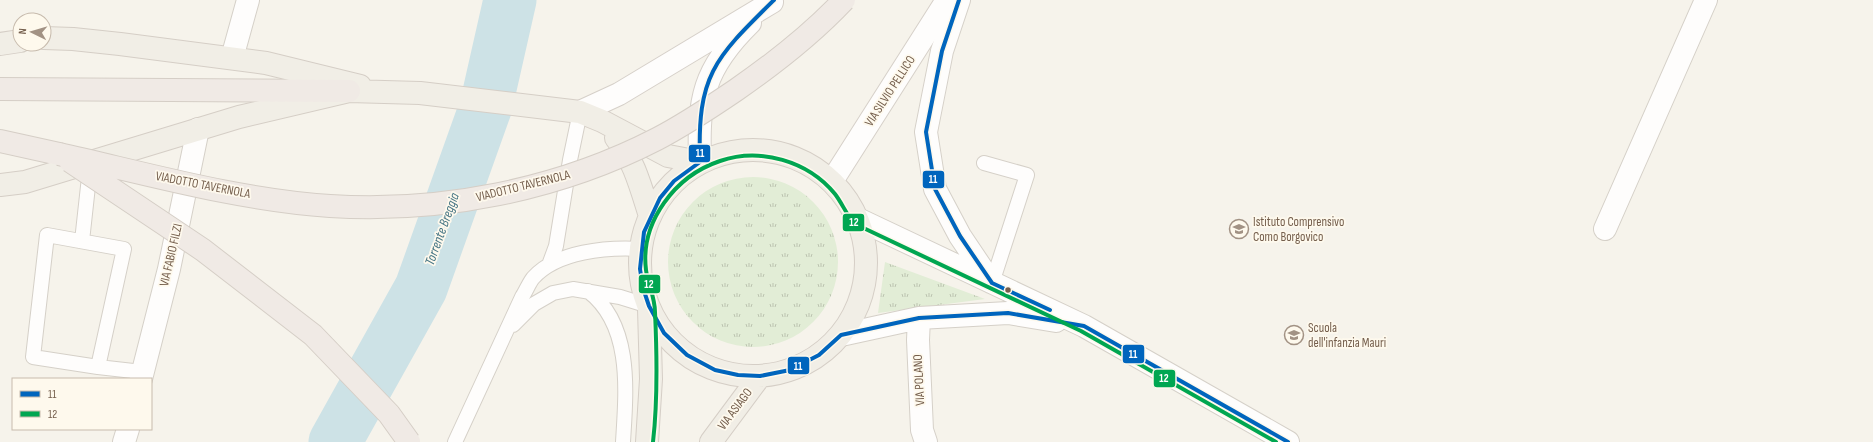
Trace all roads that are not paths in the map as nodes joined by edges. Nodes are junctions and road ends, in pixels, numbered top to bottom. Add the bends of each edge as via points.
1 (248, 0) edge
2 (844, 0) edge
3 (947, 0) edge
4 (958, 0) edge
5 (1706, 0) edge
6 (773, 1) edge
7 (52, 38) edge
8 (12, 42) edge
9 (0, 44) edge
10 (232, 58) junction
11 (0, 89) edge
12 (349, 91) junction
13 (383, 91) junction
14 (570, 110) junction
15 (602, 121) junction
16 (198, 129) junction
17 (0, 140) edge
18 (58, 154) junction
19 (91, 162) junction
20 (700, 162) junction
21 (984, 163) dead end
22 (832, 181) junction
23 (0, 185) edge
24 (650, 216) junction
25 (858, 220) junction
26 (1605, 229) dead end
27 (82, 241) junction
28 (641, 249) junction
29 (549, 265) junction
30 (992, 283) junction
31 (588, 291) junction
32 (649, 306) junction
33 (918, 318) junction
34 (1084, 326) junction
35 (507, 331) junction
36 (840, 335) junction
37 (98, 367) junction
38 (141, 376) edge
39 (760, 376) junction
40 (128, 430) edge
41 (124, 442) edge
42 (409, 442) edge
43 (455, 442) edge
44 (623, 442) edge
45 (647, 442) edge
46 (711, 442) edge
47 (926, 442) edge
48 (1288, 442) edge

1 - 10 street
2 - 18 highway, VIADOTTO TAVERNOLA, bridge via 811,32 757,76 656,139 582,171 541,184 495,194 417,206 330,206 282,201 222,190
3 - 22 street, VIA SILVIO PELLICO
4 - 30 street via 942,51 926,132 935,189 960,236
5 - 26 street
6 - 14 street via 620,94
6 - 20 street via 745,28 713,68 707,81 702,107
7 - 10 main road via 96,41
8 - 9 main road
10 - 13 main road via 266,63
11 - 12 highway
12 - 13 main road
12 - 16 main road via 276,107
13 - 14 main road
14 - 15 main road
14 - 29 lane via 570,160 556,246
15 - 20 main road via 668,156
15 - 24 main road via 624,148 638,178
16 - 19 main road
16 - 38 street, VIA FABIO FILZI via 169,269
17 - 18 highway, VIADOTTO TAVERNOLA
18 - 42 highway, bridge via 203,250 313,334 389,414
19 - 23 main road via 25,182
19 - 27 lane
20 - 22 main road via 724,153 758,149 789,154 812,166
20 - 24 main road via 674,181
21 - 30 lane via 1027,175
22 - 25 main road via 847,199
24 - 28 main road
25 - 30 street
25 - 36 main road via 866,247 865,280 855,312
27 - 37 lane via 124,249
27 - 37 lane via 46,235 33,357
28 - 29 lane via 590,251
28 - 32 main road via 640,269
29 - 35 lane via 533,278
30 - 34 street
31 - 32 lane
31 - 35 lane via 573,289 553,294 534,304
31 - 44 lane via 598,298 615,323 621,347 624,380
32 - 39 main road via 664,333 687,355 716,370
32 - 45 main road via 651,379
33 - 34 street via 1008,313
33 - 36 street
33 - 47 street, VIA POLANO via 922,430
34 - 48 street
35 - 43 lane
36 - 39 main road via 819,356 790,370
37 - 38 lane
39 - 46 main road, VIA ASIAGO
40 - 41 street

